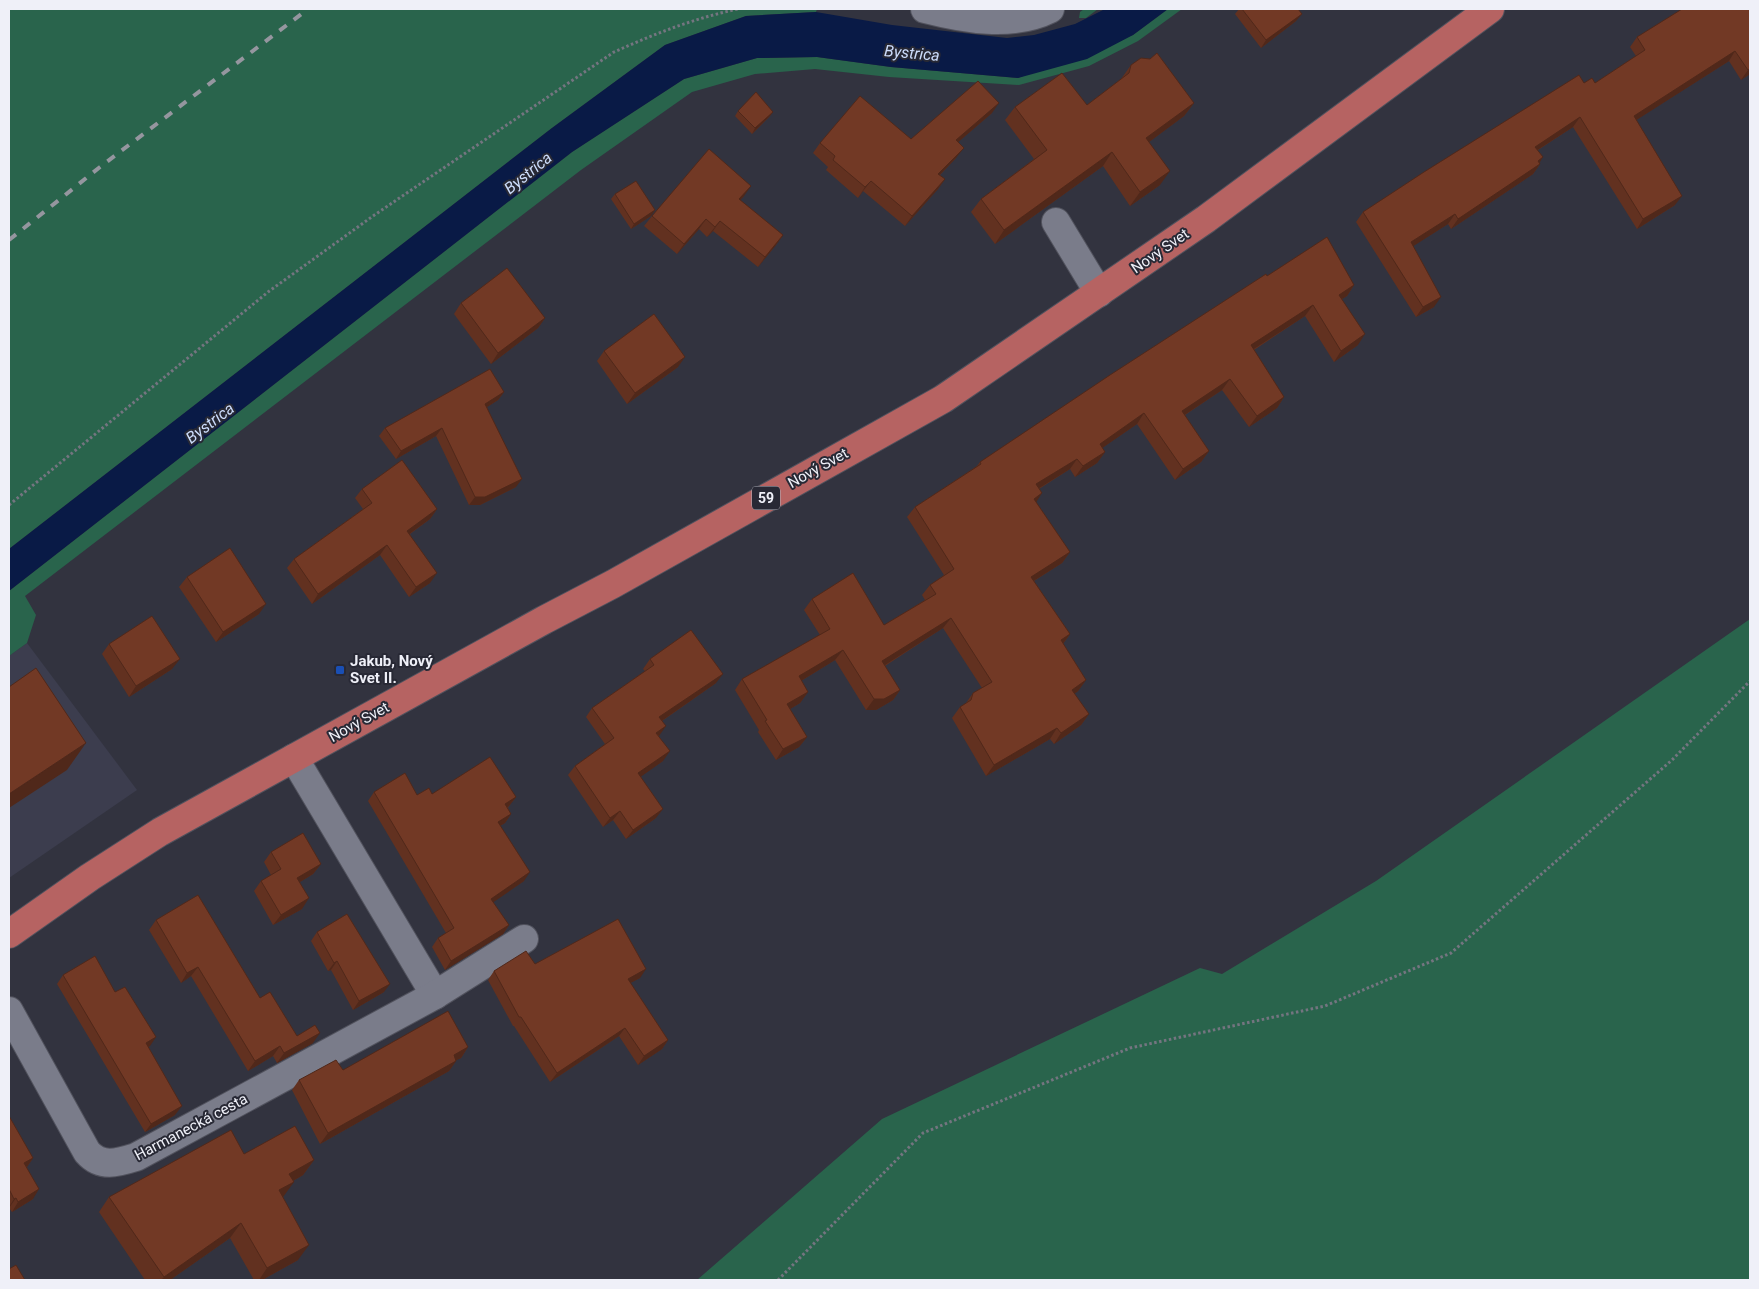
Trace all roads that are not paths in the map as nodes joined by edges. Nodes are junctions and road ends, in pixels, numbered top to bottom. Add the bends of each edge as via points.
1 (925, 9) edge
2 (1050, 9) edge
3 (1490, 9) edge
4 (1056, 222) dead end
5 (1099, 293) junction
6 (294, 758) junction
7 (9, 934) edge
8 (524, 939) dead end
9 (435, 995) junction
10 (9, 1011) edge

1 - 2 street via 999,21 1028,17
3 - 5 main road, Nový Svet / 59 via 1206,219
4 - 5 street
5 - 6 main road, Nový Svet / 59 via 943,399
6 - 7 main road, Nový Svet / 59 via 152,837
6 - 9 street
8 - 9 street, Harmanecká cesta
9 - 10 street, Harmanecká cesta via 136,1157 106,1163 94,1160 88,1152

